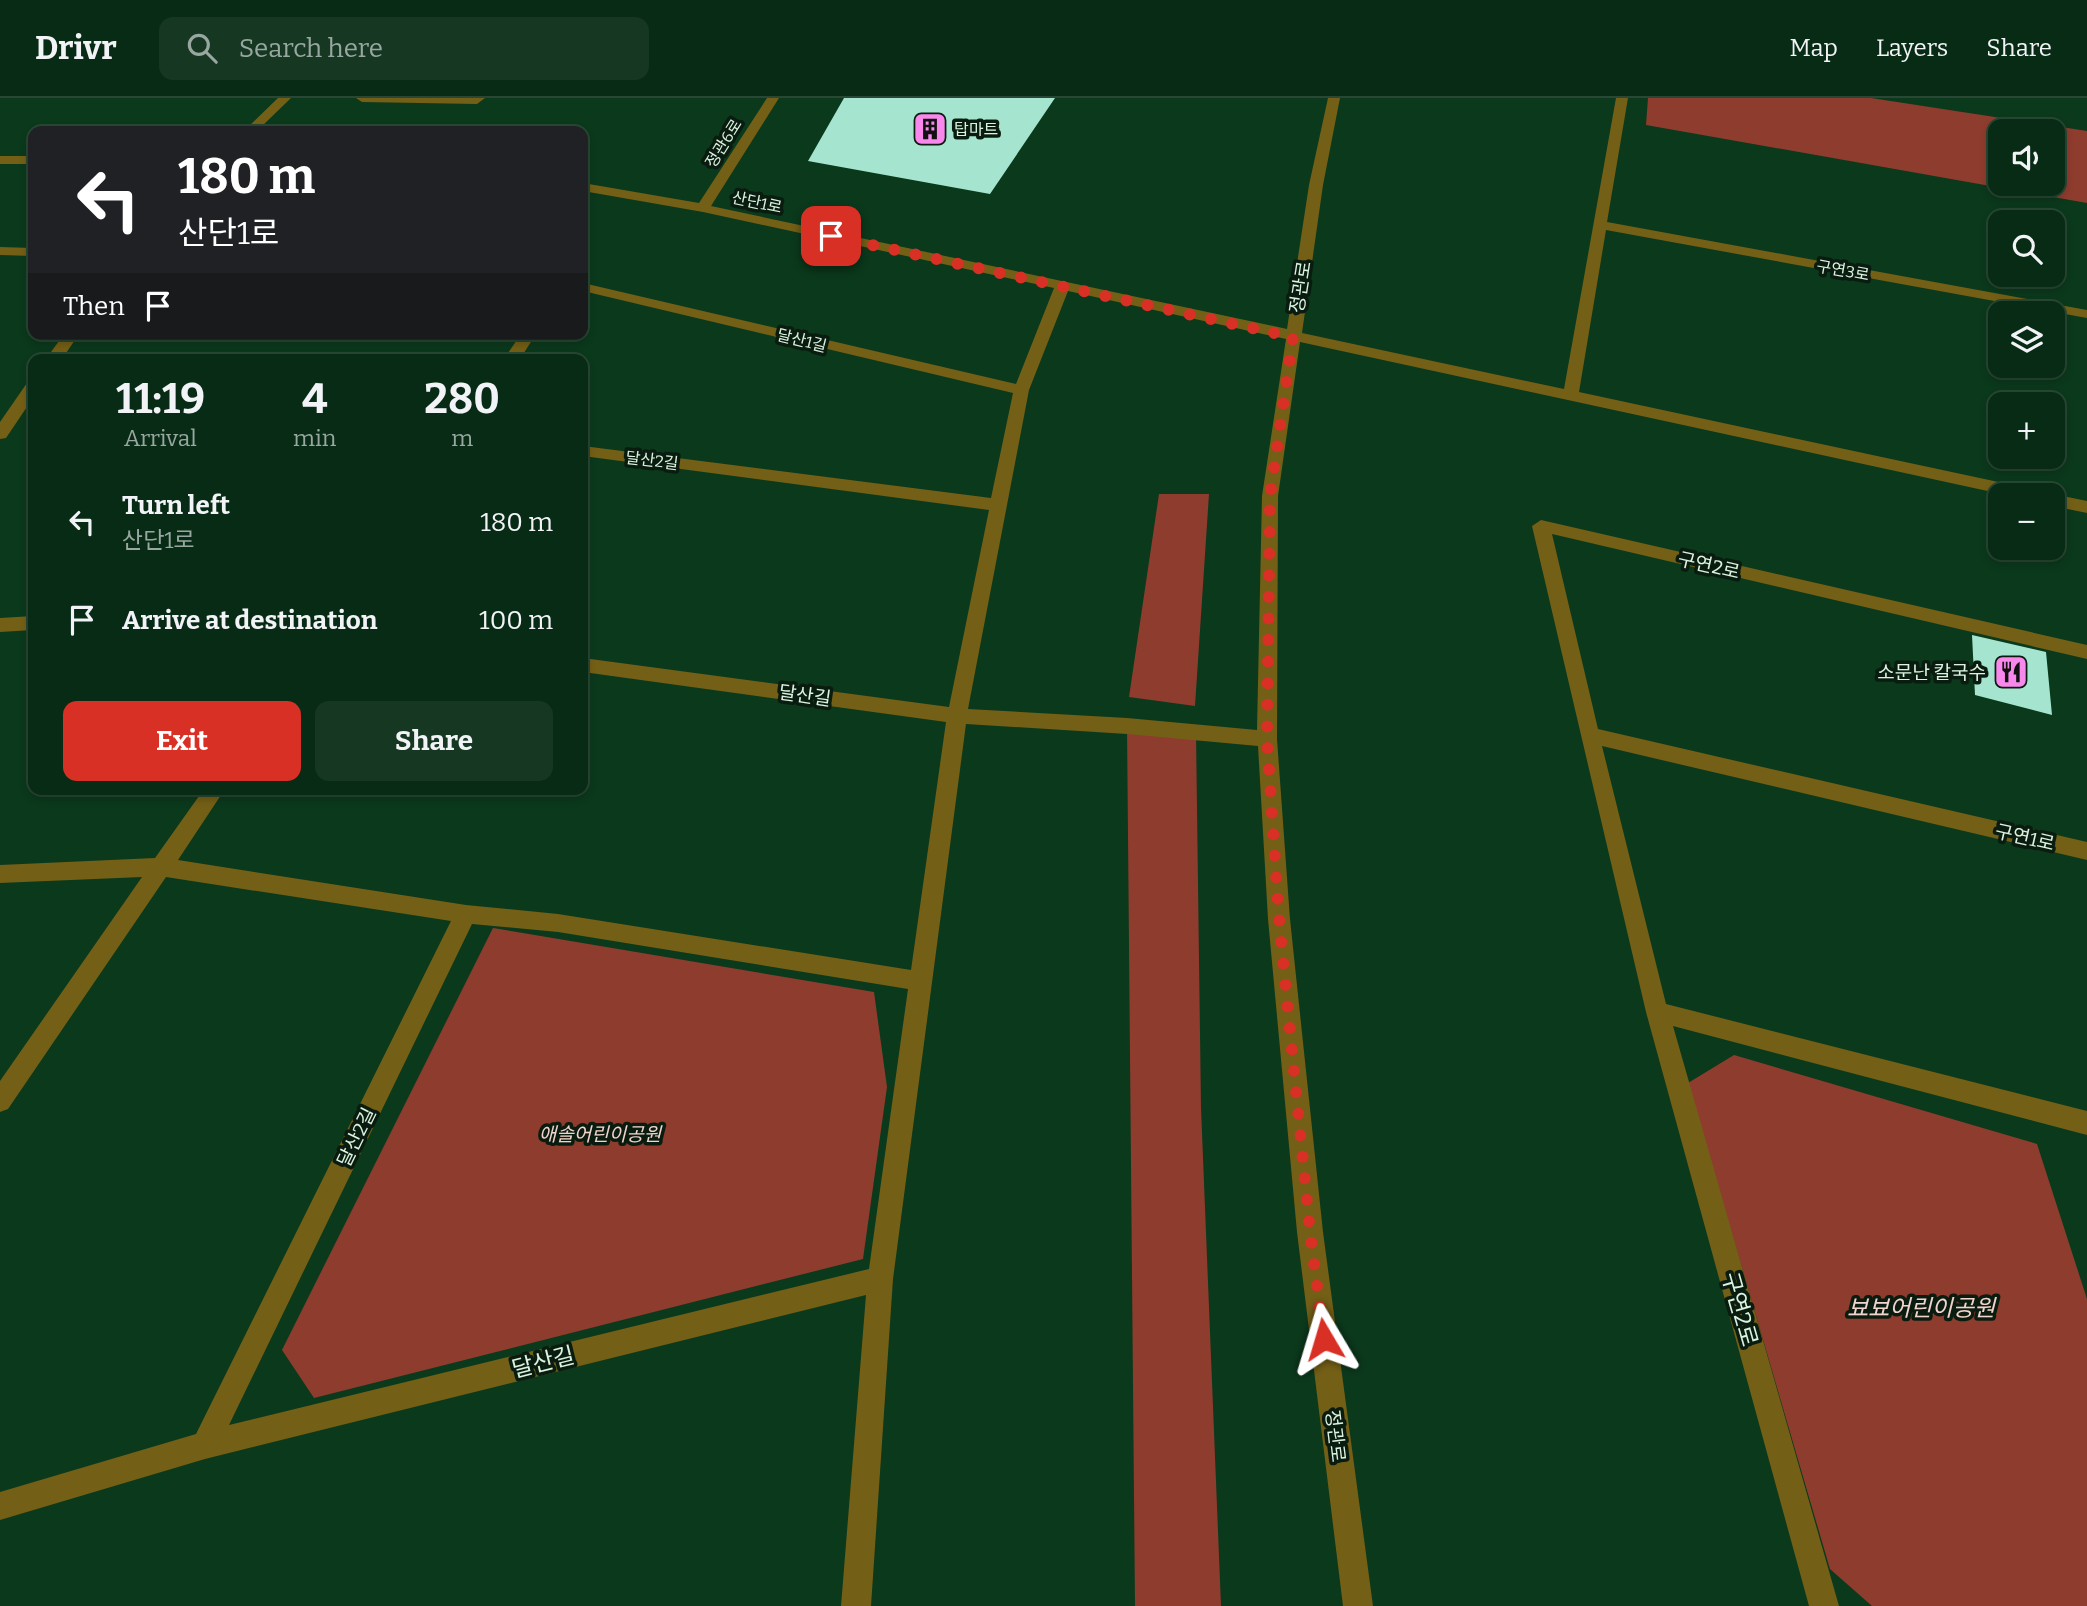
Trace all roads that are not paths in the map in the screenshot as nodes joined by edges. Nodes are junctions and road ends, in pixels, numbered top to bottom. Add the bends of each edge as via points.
1 (285, 98) edge
2 (362, 98) edge
3 (479, 98) edge
4 (773, 98) edge
5 (1334, 98) edge
6 (1622, 98) edge
7 (255, 126) edge
8 (0, 160) edge
9 (28, 160) edge
10 (588, 188) edge
11 (703, 208) junction
12 (1600, 226) junction
13 (0, 251) edge
14 (28, 252) edge
15 (1062, 287) junction
16 (588, 288) edge
17 (2087, 314) edge
18 (1293, 337) junction
19 (1021, 390) junction
20 (28, 394) edge
21 (1570, 397) junction
22 (11, 416) junction
23 (28, 416) edge
24 (0, 434) edge
25 (588, 452) edge
26 (1988, 486) edge
27 (2065, 502) edge
28 (998, 505) junction
29 (2087, 507) edge
30 (28, 623) edge
31 (0, 625) edge
32 (2087, 652) edge
33 (588, 666) edge
34 (957, 716) junction
35 (1590, 735) junction
36 (1267, 739) junction
37 (211, 795) edge
38 (2087, 851) edge
39 (162, 867) junction
40 (0, 874) edge
41 (466, 914) junction
42 (920, 981) junction
43 (1657, 1012) junction
44 (0, 1101) edge
45 (2076, 1120) edge
46 (880, 1279) junction
47 (205, 1445) junction
48 (0, 1506) edge
49 (856, 1606) edge
50 (1358, 1606) edge
51 (1824, 1606) edge

1 - 7 street
2 - 3 street
4 - 11 street, 정관6로
5 - 18 street, 정관로
6 - 12 street
8 - 9 street
10 - 11 street, 산단1로
11 - 15 street, 산단1로
12 - 17 street, 구연3로
12 - 21 street
13 - 14 street
15 - 18 street, 산단1로
15 - 19 street
16 - 19 street, 달산1길
18 - 21 street
18 - 36 street, 정관로 via 1270,496
19 - 28 street
20 - 22 street
21 - 26 street
22 - 23 street
22 - 24 street
25 - 28 street, 달산2길
27 - 29 street
28 - 34 street
30 - 31 street
32 - 35 street, 구연2로 via 1541,526
33 - 34 street, 달산길
34 - 36 street, 달산길
34 - 42 street
35 - 38 street, 구연1로
35 - 43 street, 구연2로
36 - 50 street, 정관로 via 1279,919 1310,1232
37 - 39 street
39 - 40 street
39 - 41 street
39 - 44 street
41 - 42 street via 558,923
41 - 47 street, 달산2길
42 - 46 street
43 - 45 street
43 - 51 street, 구연2로
46 - 47 street, 달산길
46 - 49 street
47 - 48 street

